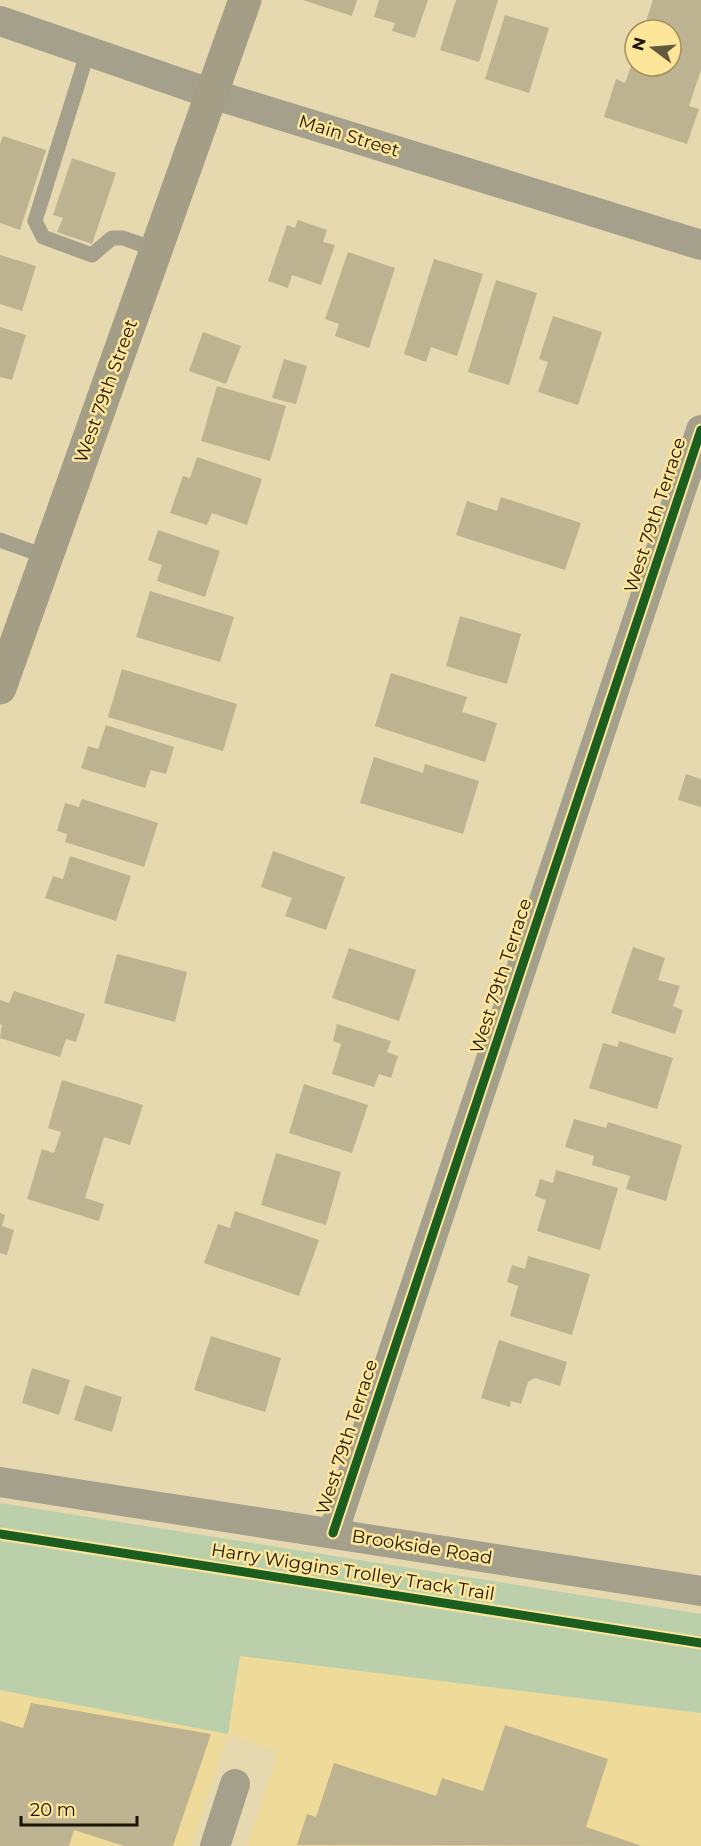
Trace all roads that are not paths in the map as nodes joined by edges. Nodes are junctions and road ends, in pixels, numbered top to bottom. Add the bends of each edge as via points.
1 (244, 0) edge
2 (0, 21) edge
3 (88, 51) junction
4 (213, 94) junction
5 (701, 245) edge
6 (156, 250) junction
7 (701, 430) edge
8 (0, 540) edge
9 (47, 557) junction
10 (0, 688) edge
11 (0, 1482) edge
12 (333, 1533) junction
13 (701, 1591) edge
14 (235, 1784) dead end
15 (215, 1846) edge

1 - 4 street, West 79th Street
2 - 3 street, Main Street
3 - 4 street, Main Street
3 - 6 lane via 35,220 43,237 92,255 112,238
4 - 5 street, Main Street
4 - 6 street, West 79th Street
6 - 9 street, West 79th Street
7 - 12 street, West 79th Terrace
8 - 9 lane
9 - 10 street, West 79th Street
11 - 12 street, Brookside Road
12 - 13 street, Brookside Road
14 - 15 street

